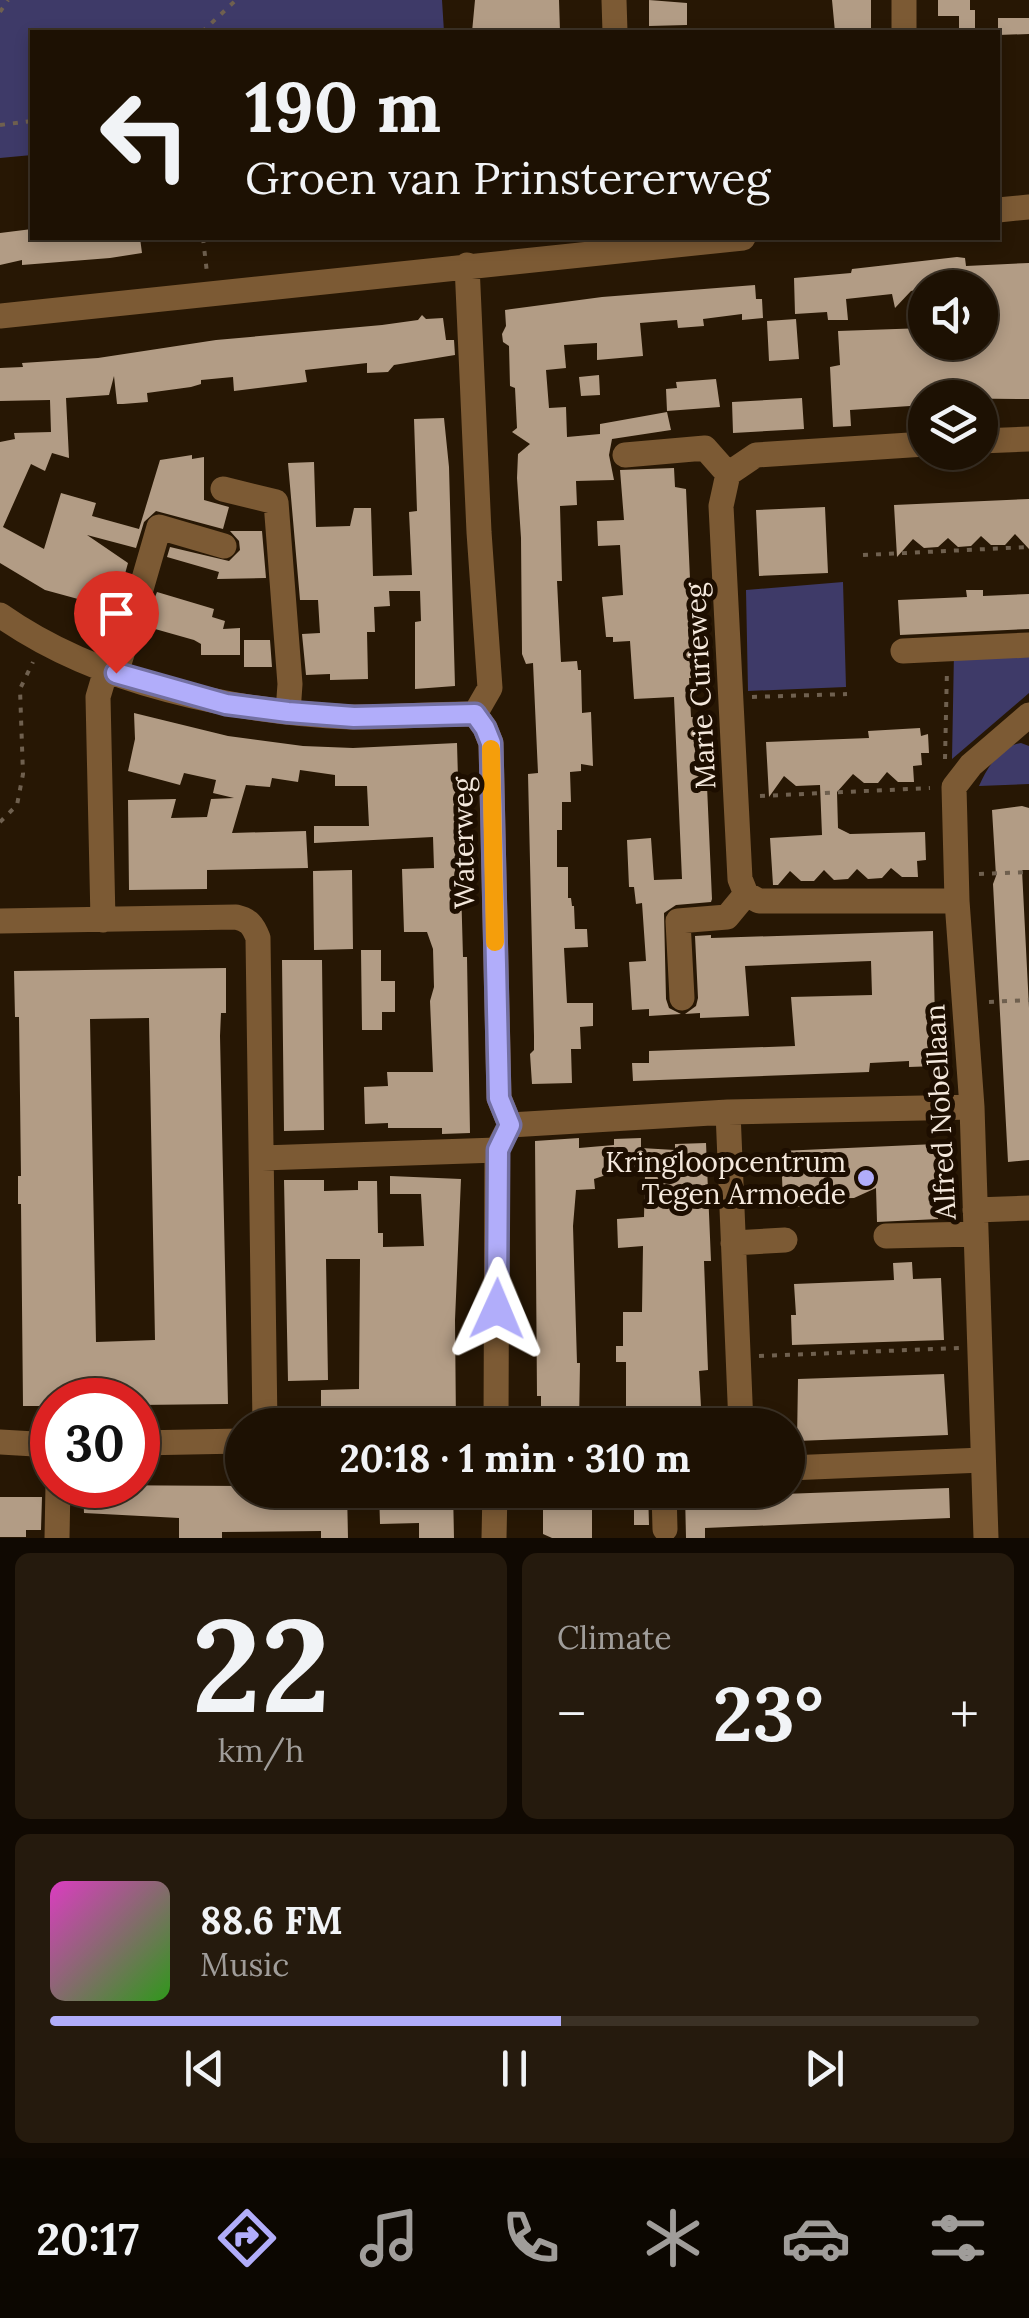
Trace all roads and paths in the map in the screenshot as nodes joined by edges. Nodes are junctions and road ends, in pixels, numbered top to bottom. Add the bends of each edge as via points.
1 (8, 0) edge
2 (236, 0) edge
3 (614, 0) edge
4 (904, 0) edge
5 (0, 12) edge
6 (204, 30) edge
7 (614, 30) edge
8 (904, 30) edge
9 (30, 121) edge
10 (0, 125) edge
11 (1029, 207) edge
12 (1000, 210) edge
13 (203, 240) edge
14 (702, 240) edge
15 (619, 244) edge
16 (468, 265) junction
17 (208, 292) junction
18 (0, 316) edge
19 (1029, 439) edge
20 (998, 440) edge
21 (908, 445) edge
22 (625, 455) dead end
23 (728, 474) junction
24 (223, 489) dead end
25 (224, 546) dead end
26 (1029, 547) edge
27 (863, 554) dead end
28 (139, 596) dead end
29 (0, 616) edge
30 (132, 622) dead end
31 (42, 641) junction
32 (1029, 645) edge
33 (946, 649) junction
34 (903, 651) dead end
35 (111, 672) junction
36 (847, 694) dead end
37 (730, 698) junction
38 (288, 712) junction
39 (475, 714) junction
40 (1027, 720) edge
41 (949, 787) junction
42 (735, 797) junction
43 (0, 822) edge
44 (1029, 872) edge
45 (956, 875) junction
46 (746, 894) junction
47 (956, 901) junction
48 (102, 920) junction
49 (0, 921) edge
50 (682, 998) dead end
51 (1029, 1000) edge
52 (964, 1002) junction
53 (972, 1107) junction
54 (728, 1112) junction
55 (510, 1125) junction
56 (498, 1150) junction
57 (262, 1158) junction
58 (1029, 1208) edge
59 (976, 1222) junction
60 (886, 1236) dead end
61 (785, 1240) dead end
62 (733, 1243) junction
63 (980, 1348) junction
64 (738, 1357) junction
65 (265, 1408) edge
66 (496, 1408) edge
67 (740, 1408) edge
68 (225, 1441) edge
69 (0, 1442) edge
70 (30, 1443) edge
71 (160, 1443) edge
72 (982, 1460) junction
73 (805, 1467) edge
74 (58, 1508) edge
75 (495, 1508) edge
76 (664, 1508) edge
77 (665, 1529) dead end
78 (57, 1538) edge
79 (494, 1538) edge
80 (986, 1538) edge

1 - 5 path
2 - 6 path
3 - 7 street
4 - 8 street
9 - 10 path
11 - 12 street
13 - 17 path
14 - 15 street
15 - 16 street
16 - 17 street
16 - 39 street via 490,688
17 - 18 street
19 - 20 street
21 - 23 street via 756,455
22 - 23 street via 705,448
23 - 37 street, Marie Curieweg via 721,506
24 - 38 street via 276,502
25 - 28 street via 159,526
26 - 27 path
29 - 31 street
30 - 35 street
31 - 35 street
31 - 43 path via 20,689 24,774 17,805
32 - 33 street
33 - 34 street
33 - 41 path
35 - 38 street via 226,704
35 - 48 street via 98,697
36 - 37 path
37 - 42 street, Marie Curieweg
38 - 39 street
39 - 55 street, Waterweg via 491,743 499,1098
40 - 41 street
41 - 42 path
41 - 45 street, Alfred Nobellaan
42 - 46 street, Marie Curieweg
44 - 45 path
45 - 47 street, Alfred Nobellaan
46 - 47 street via 759,901
46 - 50 street via 727,917 678,921
47 - 52 street, Alfred Nobellaan
48 - 49 street
48 - 57 street via 236,917 254,928
51 - 52 path
52 - 53 street, Alfred Nobellaan
53 - 54 street
53 - 59 street, Alfred Nobellaan
54 - 55 street
54 - 62 street
55 - 56 street
56 - 57 street
56 - 66 street
57 - 65 street
58 - 59 street
59 - 60 street
59 - 63 street, Alfred Nobellaan
61 - 62 street
62 - 64 street
63 - 64 path
63 - 72 street, Alfred Nobellaan
64 - 67 street
68 - 71 street
69 - 70 street
72 - 73 street
72 - 80 street, Alfred Nobellaan
74 - 78 street
75 - 79 street
76 - 77 street

